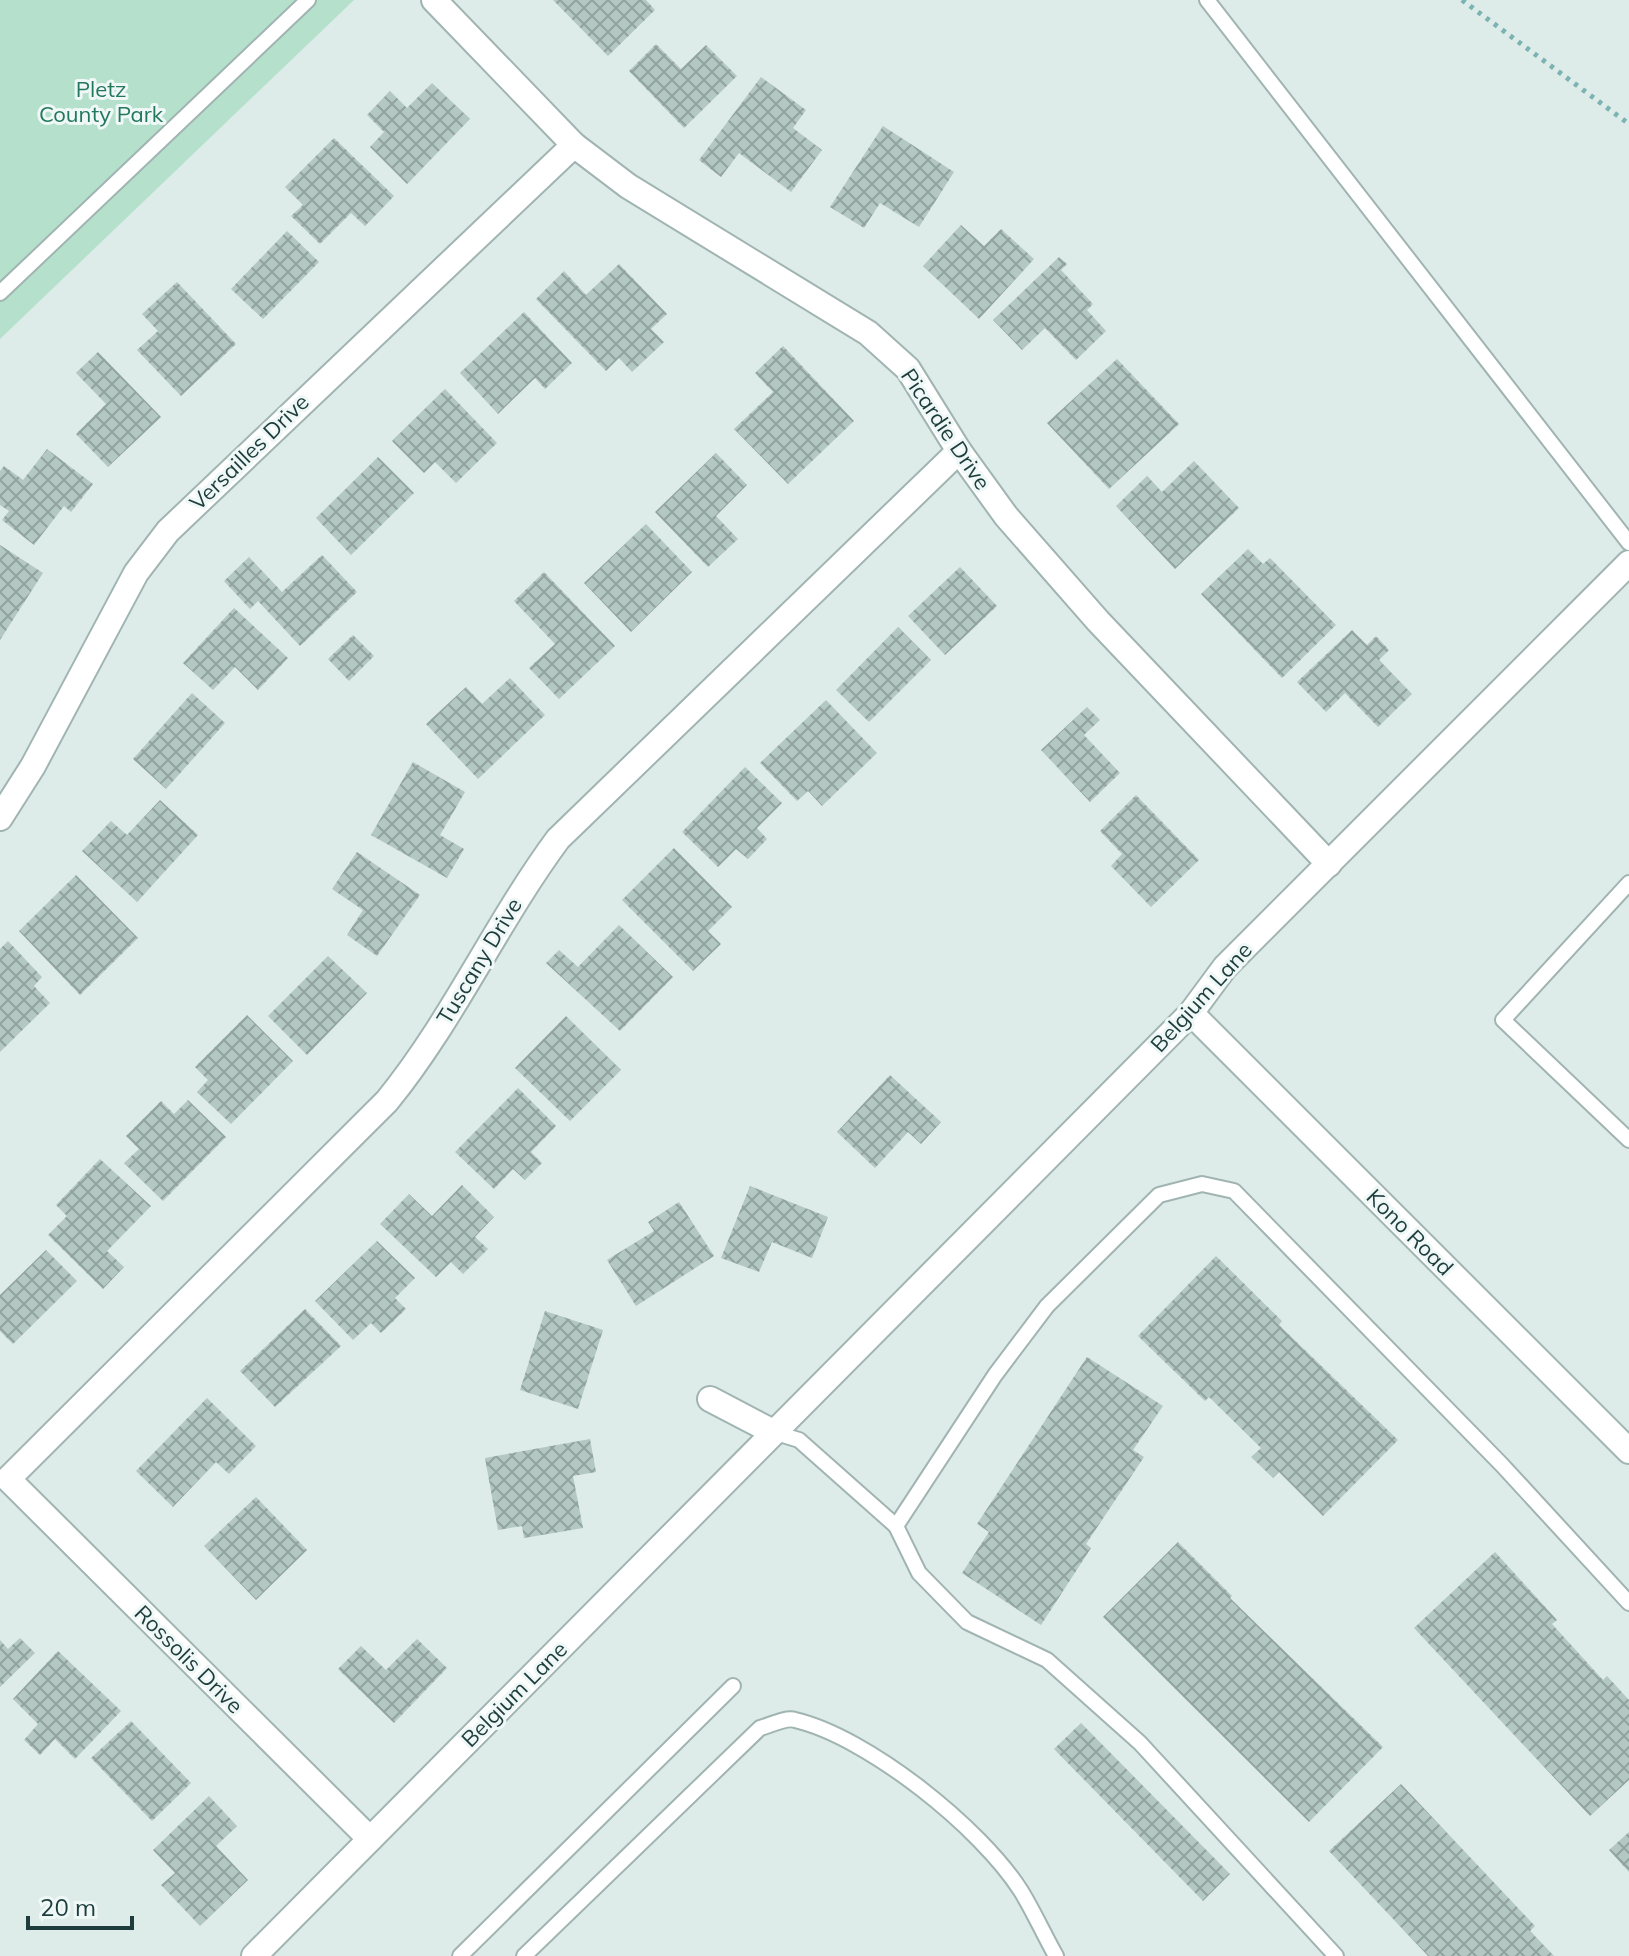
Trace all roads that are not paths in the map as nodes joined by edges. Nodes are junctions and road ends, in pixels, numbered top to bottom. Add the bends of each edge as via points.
1 (308, 0) edge
2 (434, 0) edge
3 (1207, 0) edge
4 (574, 145) junction
5 (0, 293) edge
6 (959, 451) junction
7 (1629, 543) edge
8 (1629, 563) edge
9 (0, 818) edge
10 (1329, 864) junction
11 (1629, 883) edge
12 (1191, 1013) junction
13 (1629, 1140) edge
14 (710, 1399) dead end
15 (773, 1432) junction
16 (1629, 1451) edge
17 (8, 1479) joint
18 (896, 1526) junction
19 (1629, 1603) edge
20 (733, 1686) dead end
21 (370, 1839) junction
22 (254, 1956) edge
23 (460, 1956) edge
24 (524, 1956) edge
25 (1056, 1956) edge
26 (1336, 1956) edge

1 - 5 lane
2 - 4 street, Picardie Drive
3 - 7 lane
4 - 6 street, Picardie Drive via 628,186 868,333 908,369
4 - 9 street, Versailles Drive via 168,531 136,573
6 - 10 street, Picardie Drive via 1006,516 1098,621
6 - 17 street, Tuscany Drive via 558,839 415,1066 387,1101
8 - 10 street, Belgium Lane
10 - 12 street, Belgium Lane via 1225,967
11 - 13 lane via 1503,1020
12 - 15 street, Belgium Lane
12 - 16 street, Kono Road
14 - 15 street
15 - 18 lane via 799,1440
15 - 21 street, Belgium Lane
17 - 21 street, Rossolis Drive
18 - 19 lane via 1047,1306 1159,1195 1202,1184 1234,1191
18 - 26 lane via 919,1573 967,1622 1047,1660 1140,1743
20 - 23 lane
21 - 22 street, Belgium Lane
24 - 25 lane via 760,1728 792,1719 837,1736 913,1782 975,1836 1020,1890

